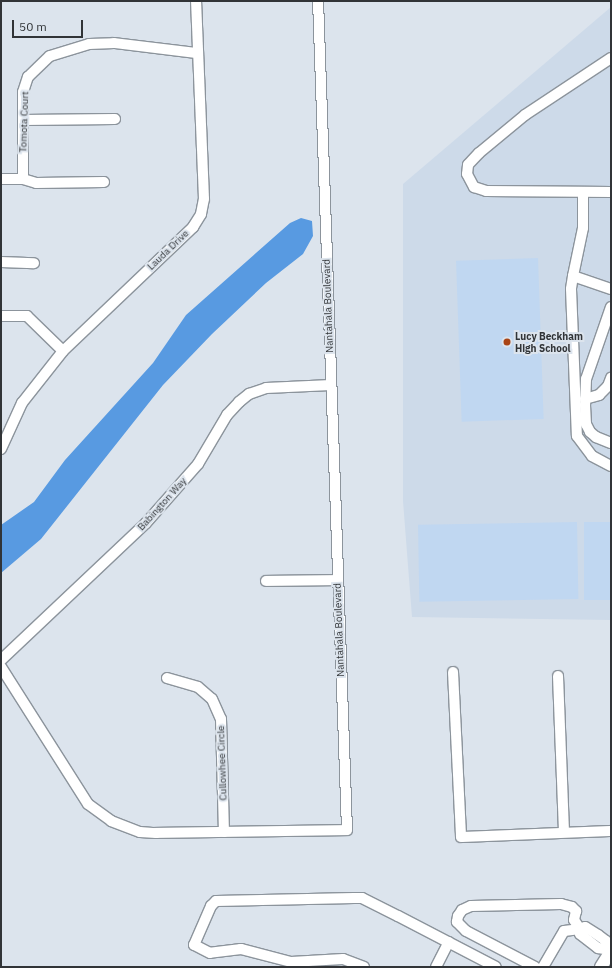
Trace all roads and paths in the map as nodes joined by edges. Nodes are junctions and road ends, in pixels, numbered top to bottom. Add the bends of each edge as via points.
1 (196, 1) edge
2 (318, 1) edge
3 (197, 52) junction
4 (611, 58) edge
5 (116, 119) dead end
6 (23, 120) junction
7 (1, 178) edge
8 (23, 179) junction
9 (104, 182) dead end
10 (583, 192) junction
11 (611, 192) edge
12 (1, 262) edge
13 (34, 262) dead end
14 (573, 276) junction
15 (611, 289) edge
16 (611, 307) edge
17 (1, 316) edge
18 (64, 352) junction
19 (611, 378) edge
20 (331, 385) junction
21 (585, 399) junction
22 (611, 443) edge
23 (1, 449) edge
24 (611, 466) edge
25 (266, 580) dead end
26 (338, 580) junction
27 (1, 660) edge
28 (1, 667) edge
29 (453, 672) dead end
30 (558, 676) dead end
31 (167, 678) dead end
32 (611, 831) edge
33 (224, 832) junction
34 (564, 832) junction
35 (580, 929) junction
36 (449, 942) junction
37 (610, 950) edge
38 (276, 963) edge
39 (364, 967) edge
40 (436, 967) edge
41 (496, 967) edge
42 (535, 967) edge
43 (543, 967) edge
44 (601, 967) edge

1 - 3 street, Lauda Drive
2 - 20 street, Nantahala Boulevard
3 - 6 street, Tomota Court via 114,43 89,44 56,54 39,65 28,77 24,92
3 - 18 street, Lauda Drive via 204,199 201,214 193,226
4 - 10 street via 525,115 468,165 469,180 474,187 486,191
5 - 6 street
6 - 8 street, Tomota Court
7 - 8 street
8 - 9 street via 36,182
10 - 11 street
10 - 14 street via 583,228
12 - 13 street
14 - 15 street
14 - 24 street via 571,289 577,436 592,456
16 - 21 street via 586,379
17 - 18 street via 27,316
18 - 23 street, Lauda Drive via 22,403
19 - 21 street via 608,386 599,395
20 - 26 street, Nantahala Boulevard
20 - 27 street, Babington Way via 266,388 250,394 239,402 227,415 198,464 146,523
21 - 22 street via 588,428 596,437
25 - 26 street
26 - 33 street, Nantahala Boulevard via 347,830
28 - 33 street, Nantahala Boulevard via 88,804 99,813 140,832
29 - 34 street via 461,837
30 - 34 street
31 - 33 street, Cullowhee Circle via 198,687 212,699 221,719
32 - 34 street
35 - 37 street via 585,927 598,935 606,941
35 - 42 street via 574,920 576,911 561,904 471,906 458,916 457,922 466,930
35 - 43 street via 564,931
36 - 38 street via 362,898 216,901 211,906 194,945 210,953 241,949
36 - 40 street
36 - 41 street
37 - 44 main road
38 - 39 street via 343,959

